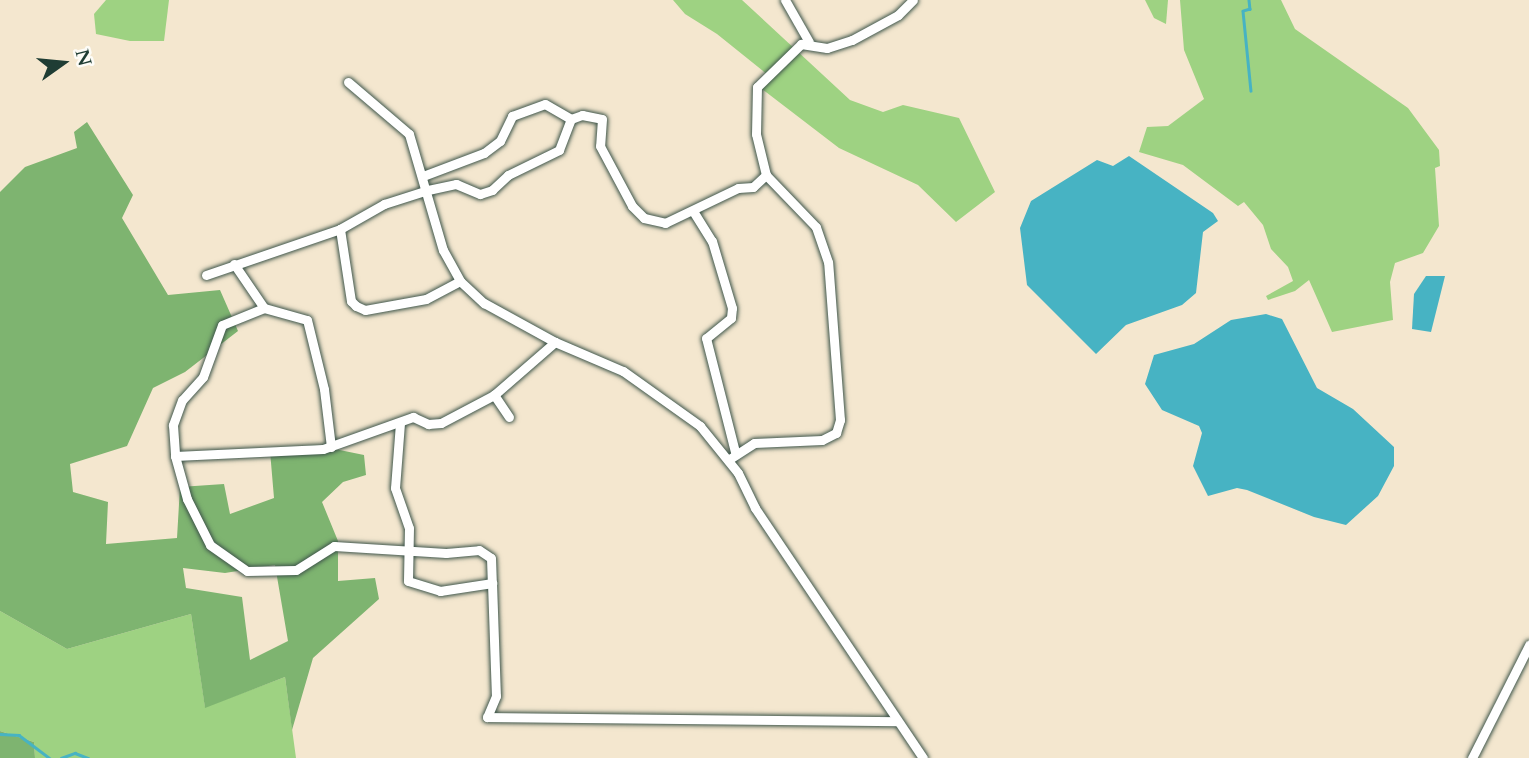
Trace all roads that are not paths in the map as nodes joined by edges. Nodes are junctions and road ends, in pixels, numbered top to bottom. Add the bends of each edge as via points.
1 (785, 0) edge
2 (913, 0) edge
3 (809, 42) junction
4 (348, 82) dead end
5 (571, 119) junction
6 (766, 175) junction
7 (423, 176) junction
8 (428, 190) junction
9 (693, 211) junction
10 (340, 229) junction
11 (234, 264) junction
12 (206, 275) dead end
13 (460, 281) junction
14 (264, 308) junction
15 (555, 342) junction
16 (494, 395) junction
17 (509, 417) dead end
18 (400, 423) junction
19 (331, 447) junction
20 (735, 452) junction
21 (175, 456) junction
22 (727, 460) junction
23 (409, 552) junction
24 (492, 583) junction
25 (1529, 645) edge
26 (896, 721) junction
27 (923, 758) edge
28 (1472, 758) edge

1 - 3 street
2 - 3 street via 898,15 852,40 827,48
3 - 6 street via 801,44 757,87 756,134
4 - 7 street via 409,134
5 - 7 street via 545,104 512,116 500,141 484,153
5 - 8 street via 559,150 508,175 492,190 480,194 456,184
5 - 9 street via 582,115 602,119 600,146 632,206 644,218 665,223
6 - 9 street via 753,187 738,188
6 - 20 street via 816,227 828,262 840,420 836,433 822,440 754,443
7 - 8 street
8 - 10 street via 384,204
8 - 13 street via 443,250
9 - 20 street via 712,241 732,308 731,318 706,338
10 - 11 street
10 - 13 street via 351,300 365,310 426,299
11 - 12 street
11 - 14 street
13 - 15 street via 484,303
14 - 19 street via 307,320 324,390
14 - 21 street via 222,325 204,377 182,400 173,425
15 - 16 street
15 - 22 street via 652,388 700,426
16 - 17 street
16 - 18 street via 441,422 428,424 413,417
18 - 19 street
18 - 23 street via 395,488 409,528
19 - 21 street
20 - 22 street
21 - 23 street via 187,499 209,545 247,570 296,570 334,546
22 - 26 street
23 - 24 street via 479,550 491,558
23 - 24 street via 408,581 423,589
24 - 26 street via 496,696 487,717
25 - 28 street
26 - 27 street

